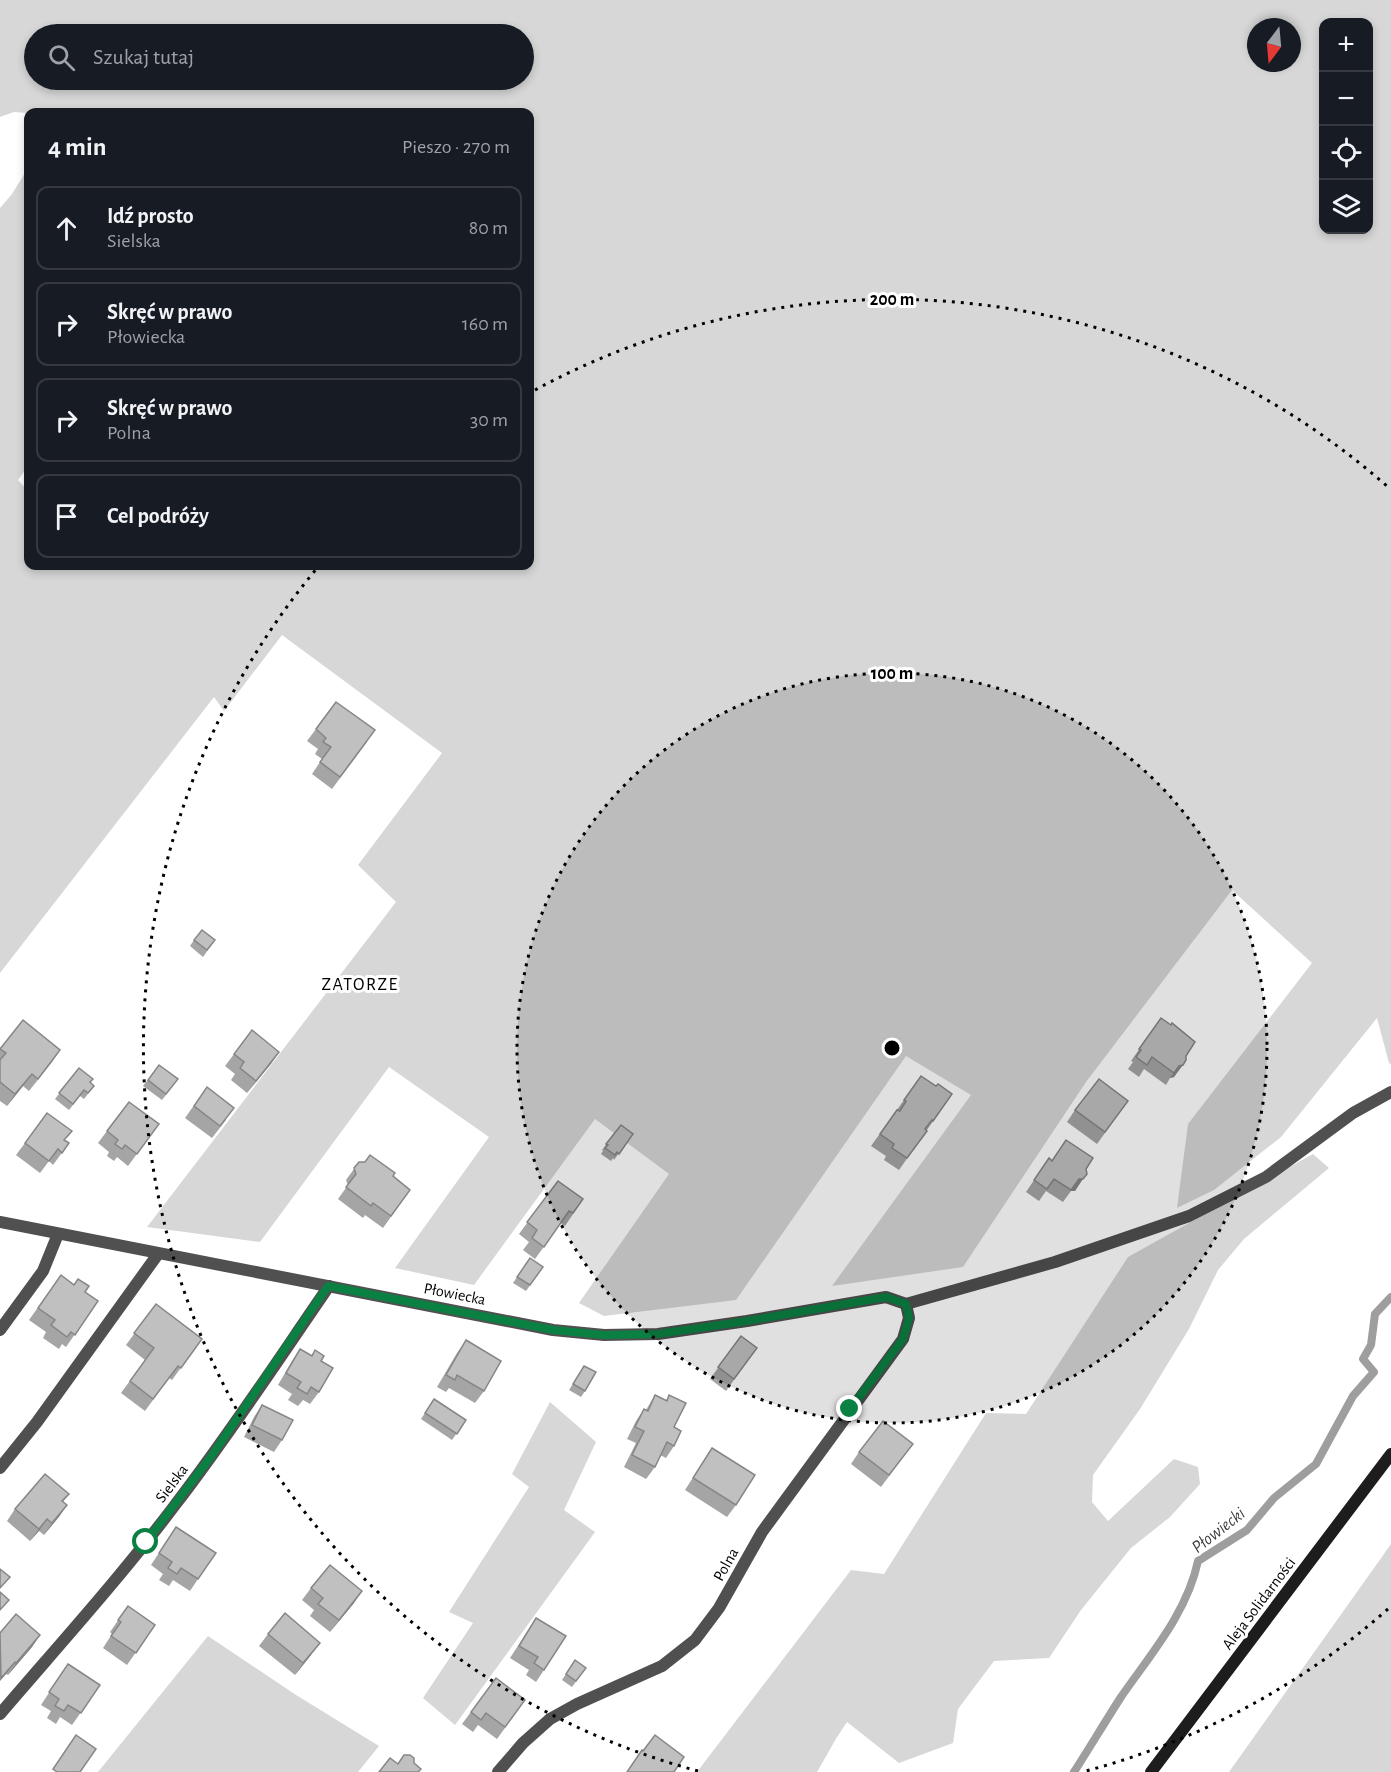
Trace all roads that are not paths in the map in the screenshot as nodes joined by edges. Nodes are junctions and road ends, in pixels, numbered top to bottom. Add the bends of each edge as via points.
1 (1391, 1092) edge
2 (0, 1222) edge
3 (58, 1234) junction
4 (158, 1254) junction
5 (328, 1286) junction
6 (906, 1304) junction
7 (0, 1330) edge
8 (1391, 1454) edge
9 (0, 1468) edge
10 (0, 1714) edge
11 (498, 1772) edge
12 (1151, 1772) edge

1 - 6 street via 1353,1113 1266,1177 1189,1216 1055,1262
2 - 3 street, Płowiecka
3 - 4 street, Płowiecka
3 - 7 street via 43,1271
4 - 5 street, Płowiecka
4 - 9 street
5 - 6 street, Płowiecka via 553,1330 604,1335 658,1334 886,1297
5 - 10 street, Sielska via 174,1506
6 - 11 street, Polna via 909,1318 903,1339 762,1532 719,1608 695,1640 662,1666 550,1719
8 - 12 main road, Aleja Solidarności

